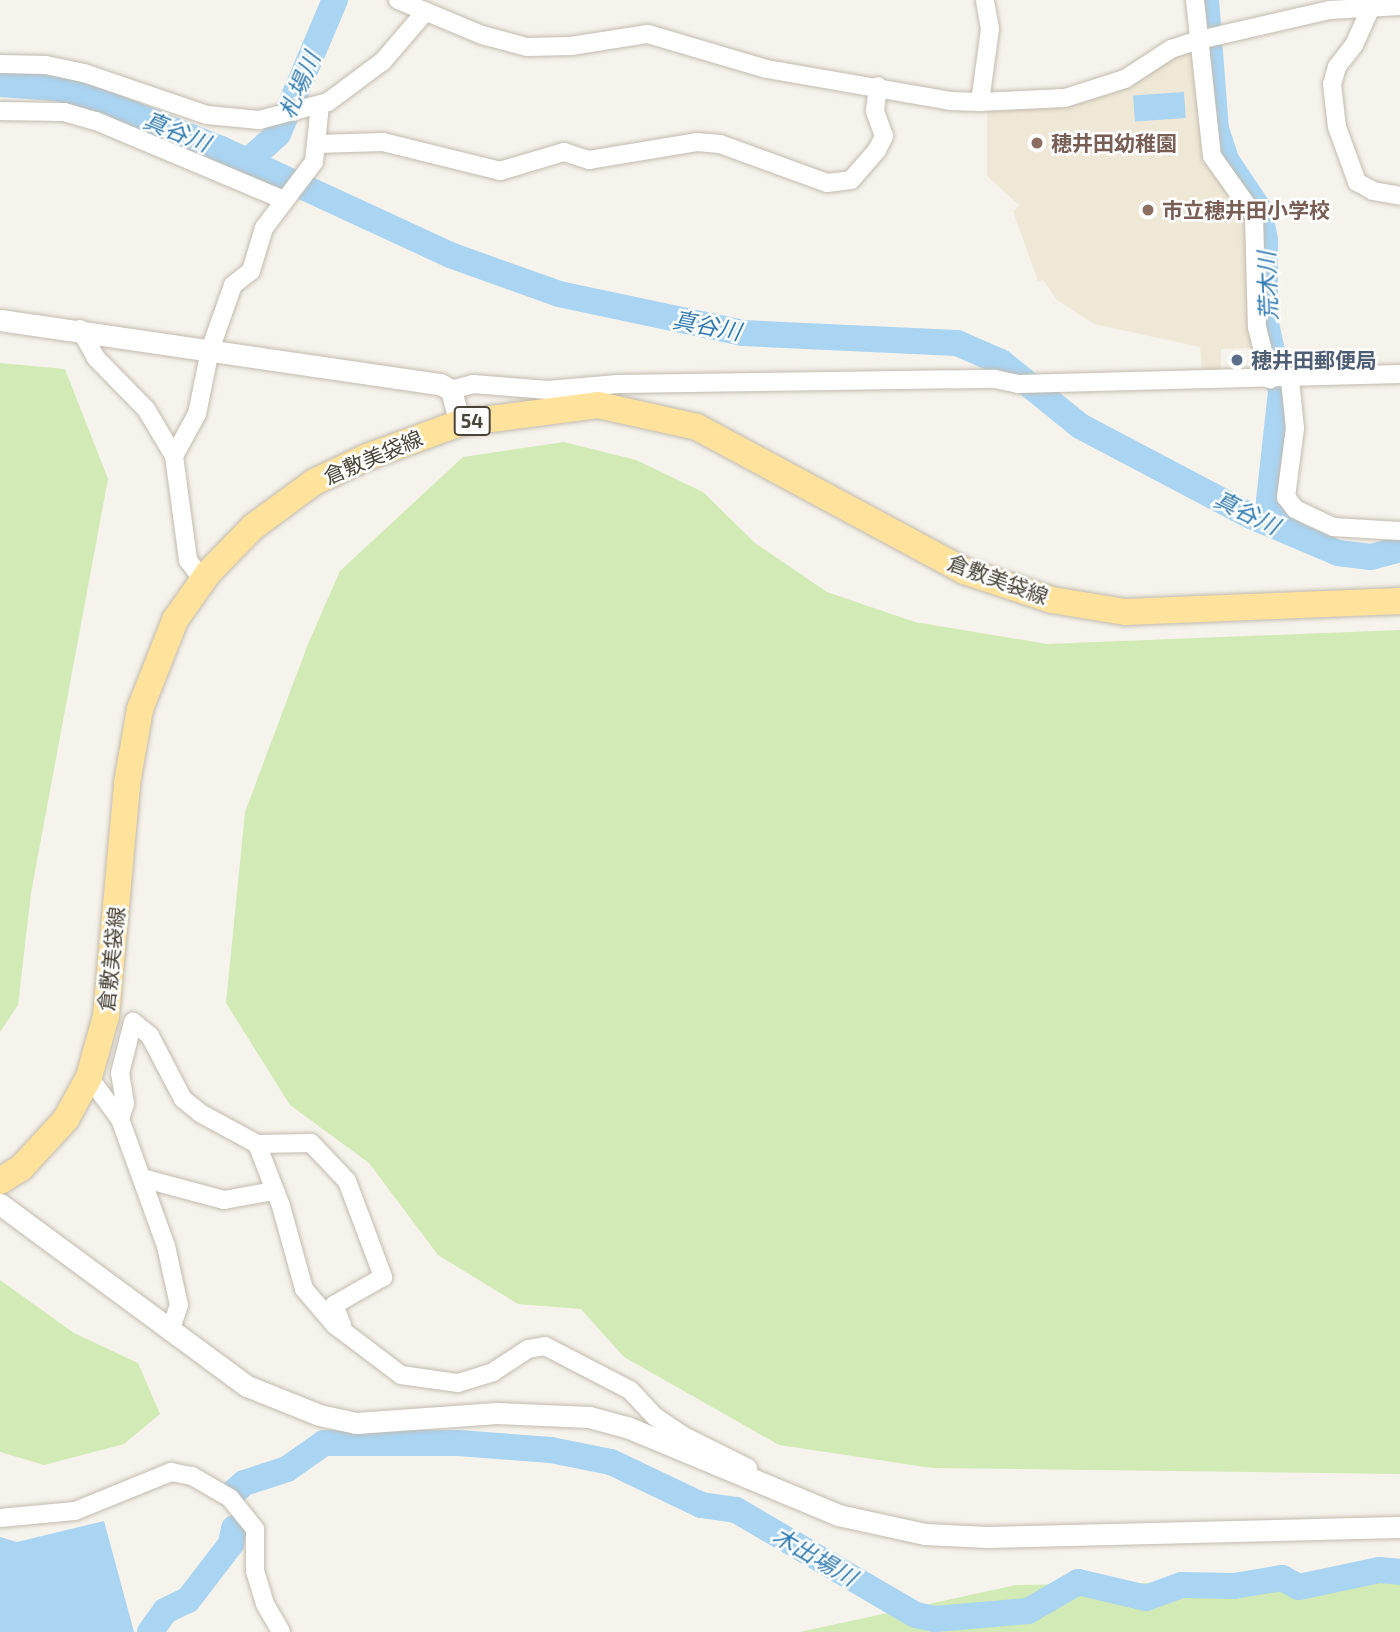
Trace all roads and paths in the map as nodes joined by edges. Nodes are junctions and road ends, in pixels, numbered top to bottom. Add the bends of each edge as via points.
1 (398, 0) edge
2 (985, 0) edge
3 (1195, 0) edge
4 (1390, 8) edge
5 (425, 12) junction
6 (1206, 39) junction
7 (0, 64) edge
8 (878, 86) junction
9 (980, 102) junction
10 (320, 105) junction
11 (0, 111) edge
12 (316, 144) junction
13 (1400, 197) edge
14 (282, 199) junction
15 (0, 320) edge
16 (80, 329) junction
17 (210, 350) junction
18 (1400, 374) edge
19 (1280, 379) junction
20 (451, 390) junction
21 (460, 423) junction
22 (174, 456) junction
23 (1400, 531) edge
24 (203, 581) junction
25 (1400, 601) edge
26 (89, 1077) junction
27 (120, 1119) junction
28 (257, 1144) junction
29 (142, 1178) junction
30 (0, 1181) edge
31 (274, 1191) junction
32 (0, 1204) edge
33 (170, 1331) junction
34 (346, 1333) junction
35 (795, 1499) junction
36 (0, 1518) edge
37 (1400, 1527) edge
38 (281, 1632) edge

1 - 5 street
2 - 9 street via 990,29
3 - 6 street
4 - 6 street
4 - 13 street via 1332,84 1337,127 1357,182
5 - 8 street via 527,47 571,46 648,34 767,69
5 - 10 street via 383,61
6 - 9 street via 1171,49 1125,79 1065,98
6 - 19 street via 1212,156 1254,215 1256,327
7 - 10 street via 46,65 83,73 207,116 259,120
8 - 9 street via 950,102
8 - 12 street via 875,111 884,136 877,150 851,180 827,183 747,152 697,142 589,160 564,152 499,171 383,142
10 - 12 street
11 - 14 street via 64,112 96,121
12 - 14 street via 314,162
14 - 17 street via 264,228 251,271 233,285
15 - 16 street
16 - 17 street
16 - 22 street via 96,358 146,409
17 - 20 street via 440,384
17 - 22 street via 197,414
18 - 19 street
19 - 20 street via 618,384 548,390 473,384
19 - 23 street via 1295,428 1286,498 1295,509 1333,527
20 - 21 street
21 - 24 main road, 倉敷美袋線 / 54 via 314,482 253,527
21 - 25 main road, 倉敷美袋線 / 54 via 598,405 697,427 964,571 1052,600 1125,612
22 - 24 street via 188,560
24 - 26 main road, 倉敷美袋線 / 54 via 175,620 140,709 127,783 106,1016
26 - 27 street
26 - 30 main road, 倉敷美袋線 / 54 via 66,1119 22,1168
27 - 28 street via 125,1104 120,1073 133,1022 150,1036 183,1099
27 - 29 street
28 - 31 street
28 - 34 street via 311,1143 347,1181 383,1277 334,1305
29 - 31 street via 224,1200
29 - 33 street via 177,1286 179,1305
31 - 34 street via 304,1289
32 - 33 street
33 - 35 street via 247,1387 309,1412 356,1423 497,1413 589,1417 628,1427
34 - 35 street via 401,1375 458,1383 493,1372 528,1349 545,1346 631,1390 654,1416 682,1435 756,1471
35 - 37 street via 851,1518 937,1535
36 - 38 street via 75,1511 171,1472 192,1476 230,1498 255,1529 255,1571 265,1604

